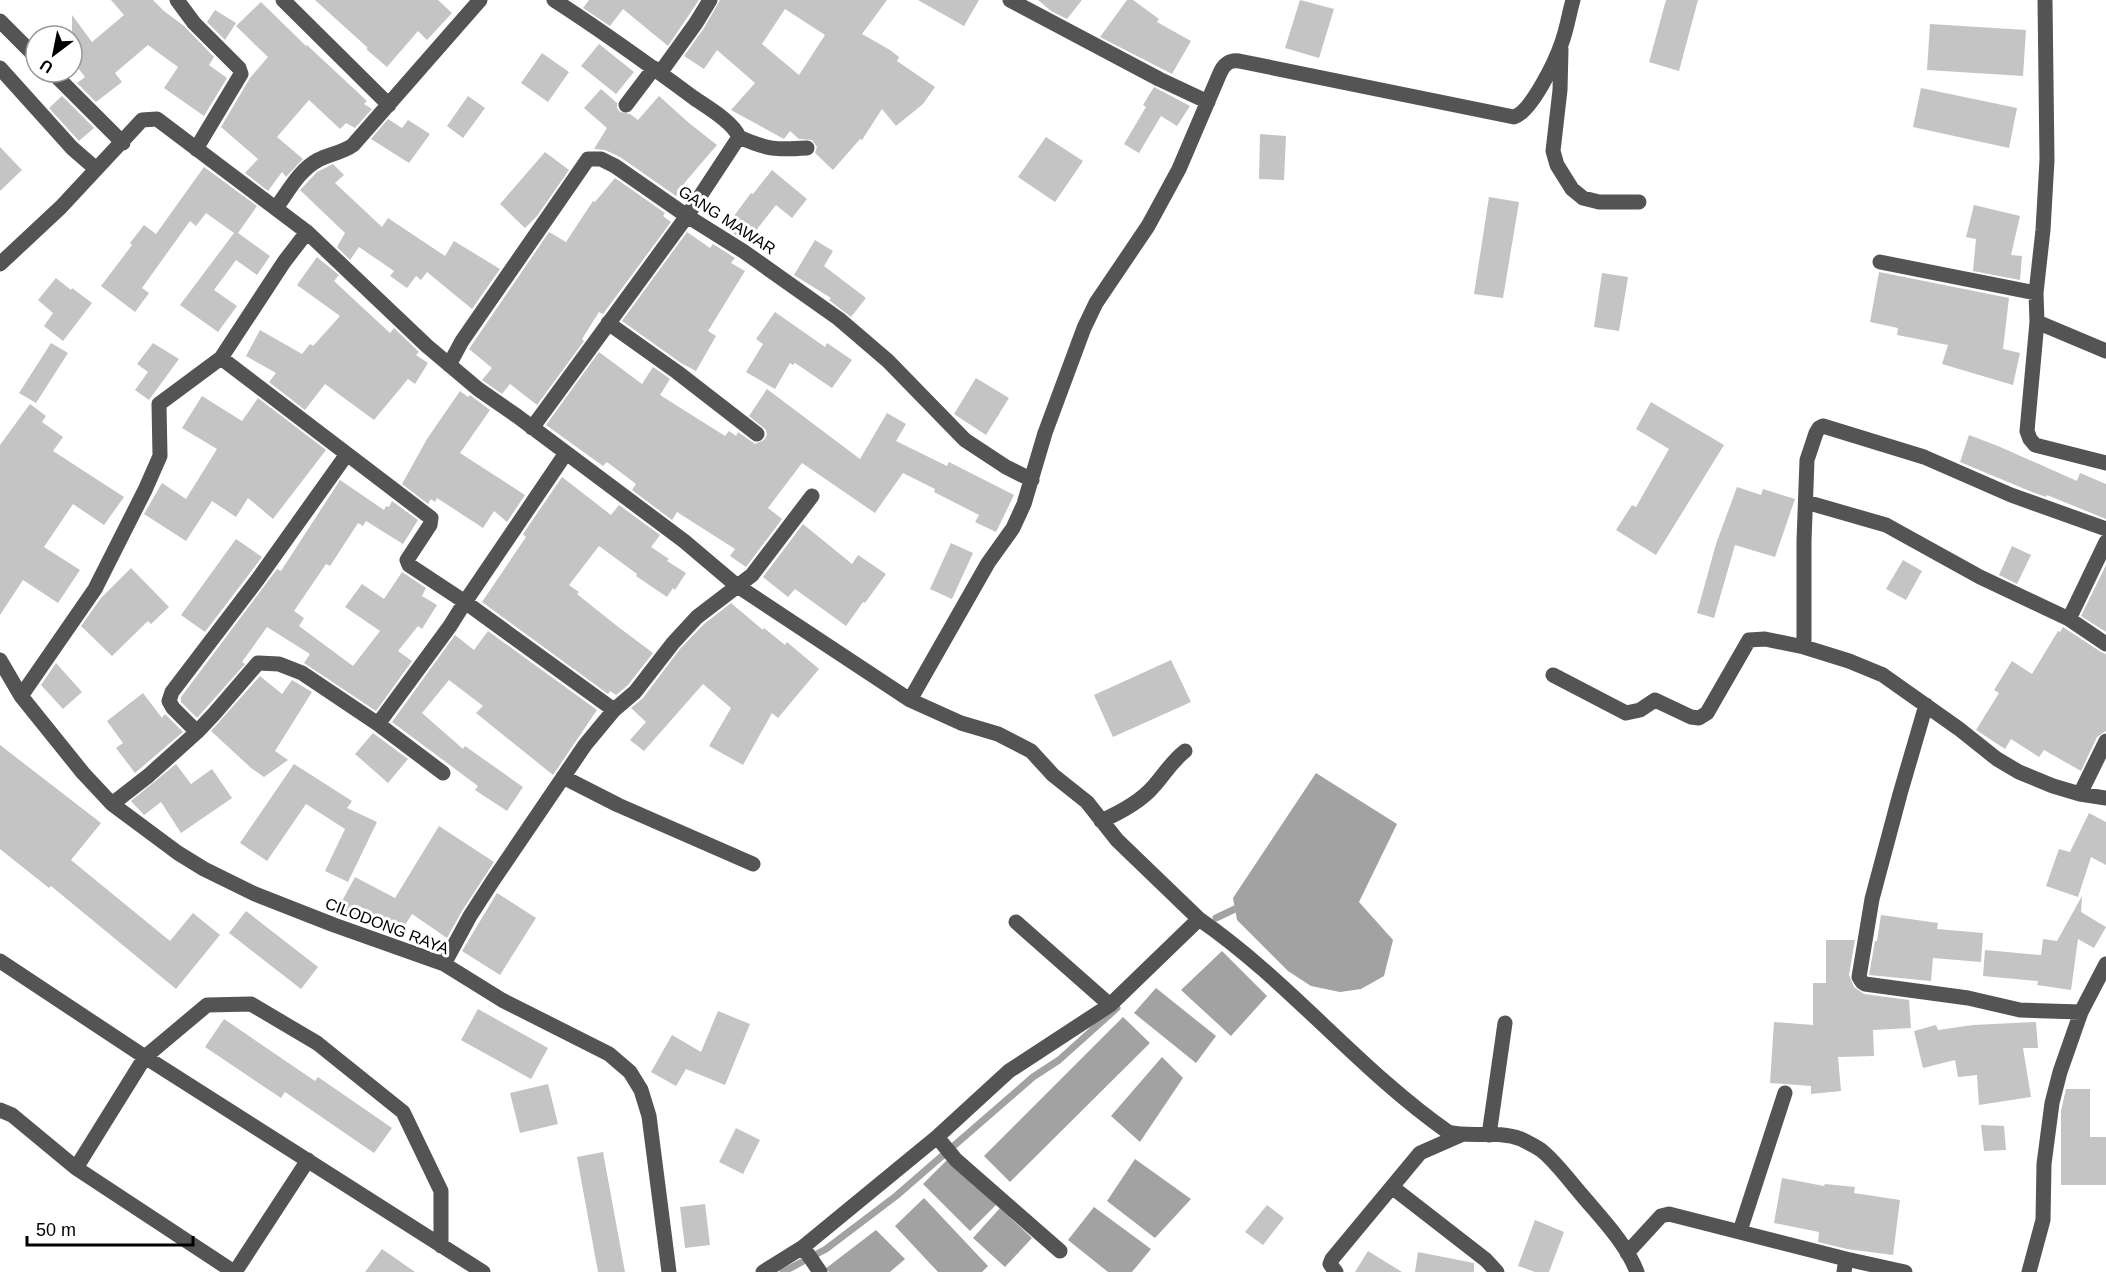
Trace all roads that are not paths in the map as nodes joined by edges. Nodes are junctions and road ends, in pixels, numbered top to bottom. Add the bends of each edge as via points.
1 (177, 0) edge
2 (283, 0) edge
3 (480, 0) edge
4 (554, 0) edge
5 (710, 0) edge
6 (1011, 0) edge
7 (1573, 0) edge
8 (2045, 0) edge
9 (0, 21) edge
10 (1562, 43) junction
11 (24, 45) edge
12 (0, 68) edge
13 (657, 70) junction
14 (64, 84) edge
15 (1208, 102) junction
16 (389, 105) junction
17 (626, 105) dead end
18 (739, 137) junction
19 (123, 143) junction
20 (196, 148) junction
21 (807, 148) dead end
22 (95, 168) junction
23 (1639, 202) dead end
24 (276, 208) junction
25 (687, 216) junction
26 (307, 232) junction
27 (1880, 262) dead end
28 (0, 264) edge
29 (2036, 292) junction
30 (608, 323) junction
31 (2049, 327) junction
32 (2106, 351) edge
33 (221, 358) junction
34 (449, 365) junction
35 (532, 428) junction
36 (757, 434) dead end
37 (566, 453) junction
38 (347, 454) junction
39 (2106, 463) edge
40 (1032, 480) junction
41 (812, 496) dead end
42 (1806, 502) junction
43 (2106, 529) edge
44 (2106, 542) edge
45 (736, 585) junction
46 (465, 602) junction
47 (2069, 619) junction
48 (2106, 644) edge
49 (1804, 647) junction
50 (0, 660) edge
51 (1553, 675) dead end
52 (21, 696) junction
53 (910, 700) junction
54 (1926, 705) junction
55 (614, 710) junction
56 (378, 724) junction
57 (196, 732) junction
58 (2106, 741) edge
59 (1185, 751) dead end
60 (443, 773) dead end
61 (563, 777) junction
62 (2080, 794) junction
63 (2106, 798) edge
64 (112, 804) junction
65 (1101, 821) junction
66 (753, 864) dead end
67 (1199, 919) junction
68 (1016, 922) dead end
69 (0, 961) edge
70 (444, 964) junction
71 (2106, 964) edge
72 (1110, 1005) junction
73 (2081, 1012) junction
74 (1505, 1023) dead end
75 (145, 1057) junction
76 (1785, 1093) dead end
77 (0, 1110) edge
78 (1461, 1135) junction
79 (1489, 1135) junction
80 (944, 1145) junction
81 (308, 1160) junction
82 (76, 1168) junction
83 (1392, 1187) junction
84 (1740, 1231) junction
85 (441, 1246) junction
86 (804, 1249) junction
87 (1060, 1251) dead end
88 (1627, 1253) junction
89 (1845, 1266) edge
90 (819, 1269) edge
91 (481, 1271) edge
92 (234, 1272) edge
93 (669, 1272) edge
94 (763, 1272) edge
95 (1336, 1272) edge
96 (1497, 1272) edge
97 (1637, 1272) edge
98 (1905, 1272) edge
99 (2029, 1272) edge

1 - 20 street via 241,74
2 - 16 street
3 - 16 street
4 - 13 street
5 - 13 street
6 - 15 street
7 - 10 street
8 - 29 street via 2047,160
9 - 11 street
10 - 15 street via 1532,103 1514,117 1231,60 1222,67
10 - 23 street via 1553,151 1557,165 1572,189 1583,198
12 - 22 street
13 - 17 street
13 - 18 street via 723,119
14 - 19 street
15 - 40 street via 1179,169 1148,226 1096,303 1084,328
16 - 24 street via 354,145 318,160 304,171
18 - 21 street via 780,150
18 - 25 street
19 - 20 street via 142,120 157,119
19 - 22 street
20 - 24 street
22 - 28 street via 61,207
24 - 26 street
25 - 30 street
25 - 34 street, GANG MAWAR via 615,166 601,159 588,159
25 - 40 street, GANG MAWAR via 838,320 888,361 965,440
26 - 33 street
26 - 34 street
27 - 29 street
29 - 31 street
30 - 35 street
30 - 36 street
31 - 32 street
31 - 39 street via 2027,431 2030,439 2035,445
33 - 38 street
33 - 52 street via 159,404 160,456 145,490 95,589
34 - 35 street
35 - 37 street
37 - 45 street
37 - 46 street
38 - 46 street via 431,518 407,562
38 - 57 street via 172,692 173,708
40 - 53 street via 1013,528 988,563
41 - 45 street via 752,575
42 - 43 street via 1808,460 1816,433 1823,426 1924,457
42 - 47 street via 1886,525 1980,577
42 - 49 street
44 - 47 street
45 - 53 street
45 - 55 street via 697,617 635,692
46 - 55 street
46 - 56 street
47 - 48 street
49 - 51 street via 1765,639 1749,640 1707,713 1699,718 1655,700 1626,713
49 - 54 street via 1883,675
50 - 52 street, CILODONG RAYA
52 - 64 street, CILODONG RAYA
53 - 65 street via 961,723 998,734 1030,751 1087,802
54 - 62 street via 2019,772
54 - 73 street via 1872,899 1859,977 1865,984 1968,998 2020,1010
55 - 61 street
56 - 57 street via 302,673 279,663 258,663
56 - 60 street
57 - 64 street
58 - 62 street
59 - 65 street via 1168,766 1152,789
61 - 66 street
61 - 70 street via 518,841
62 - 63 street
64 - 70 street, CILODONG RAYA via 178,853 229,883
65 - 67 street
67 - 72 street
67 - 78 street via 1238,947 1436,1123
68 - 72 street
69 - 75 street
70 - 93 street, CILODONG RAYA via 502,1000 609,1054 630,1072 649,1116
71 - 73 street
72 - 80 street via 1009,1071
73 - 99 street via 2052,1103 2044,1164 2043,1220
74 - 79 street
75 - 81 street
75 - 82 street
75 - 85 street via 207,1005 251,1004 316,1043 403,1112 441,1191
76 - 84 street
77 - 82 street via 12,1115
78 - 79 street
78 - 83 street via 1420,1153
79 - 88 street via 1521,1139 1539,1149 1558,1166
80 - 86 street
80 - 87 street
81 - 85 street
81 - 92 street
82 - 92 street
83 - 95 street via 1332,1259 1330,1264
83 - 96 street
84 - 88 street via 1669,1214 1661,1216
84 - 89 street
85 - 91 street
86 - 90 street
86 - 94 street
88 - 97 street
89 - 98 street

